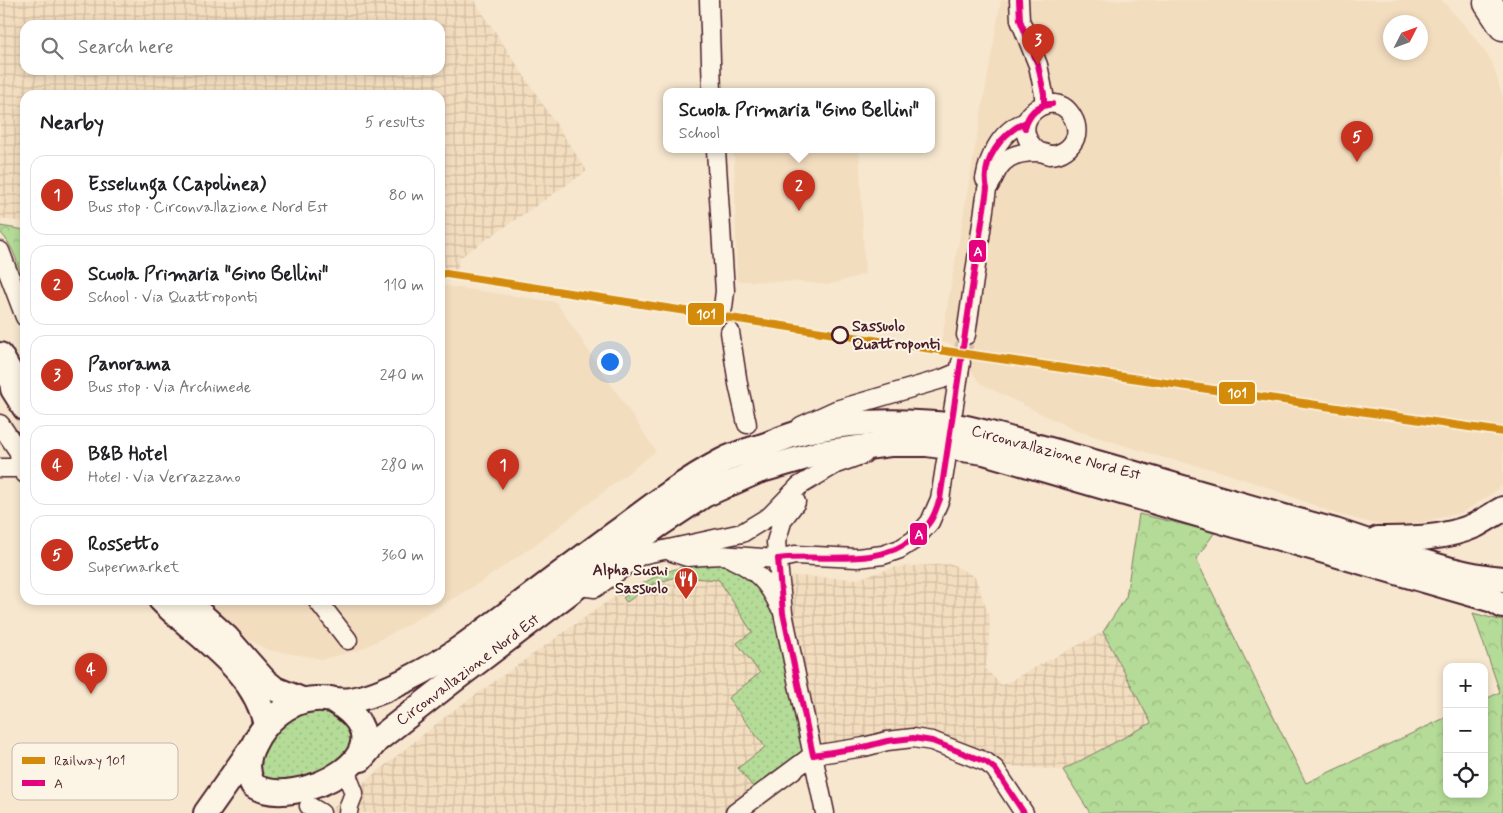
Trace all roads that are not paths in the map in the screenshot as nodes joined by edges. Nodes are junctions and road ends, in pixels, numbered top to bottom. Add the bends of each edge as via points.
1 (709, 0) edge
2 (1019, 0) edge
3 (1491, 3) edge
4 (1503, 26) edge
5 (712, 88) edge
6 (1044, 105) junction
7 (1026, 122) junction
8 (1039, 152) junction
9 (716, 153) edge
10 (987, 188) junction
11 (0, 251) edge
12 (20, 304) edge
13 (723, 308) dead end
14 (730, 332) dead end
15 (966, 335) tunnel mouth
16 (12, 372) edge
17 (20, 400) edge
18 (953, 411) dead end
19 (0, 424) edge
20 (747, 424) dead end
21 (784, 438) junction
22 (890, 444) junction
23 (20, 458) edge
24 (946, 461) dead end
25 (0, 468) edge
26 (20, 471) edge
27 (812, 477) junction
28 (1503, 509) edge
29 (1371, 543) junction
30 (667, 549) junction
31 (720, 554) junction
32 (778, 559) junction
33 (1503, 579) edge
34 (579, 586) junction
35 (166, 605) edge
36 (191, 605) edge
37 (321, 605) edge
38 (1503, 606) edge
39 (783, 614) junction
40 (348, 640) dead end
41 (331, 699) junction
42 (302, 700) junction
43 (266, 726) junction
44 (249, 752) junction
45 (813, 756) junction
46 (361, 759) junction
47 (349, 780) junction
48 (315, 809) edge
49 (280, 810) edge
50 (206, 813) edge
51 (348, 813) edge
52 (736, 813) edge
53 (825, 813) edge
54 (1024, 813) edge

1 - 5 street
2 - 6 street via 1020,20 1038,65
3 - 4 main road
6 - 7 street via 1036,108
6 - 8 street via 1058,104 1065,108 1071,113 1077,128 1072,144 1066,150 1053,155
7 - 8 street via 1028,139
7 - 10 street via 1016,125 993,151 984,183
8 - 10 street via 1010,157 996,169
9 - 13 street via 725,291
10 - 15 street
11 - 12 street
14 - 20 street
16 - 17 main road via 13,389
18 - 21 street via 960,367 942,379 836,410 802,425
19 - 23 street
21 - 29 main road, Circonvallazione Nord Est via 811,430 858,424 960,426
21 - 41 main road, Circonvallazione Nord Est via 721,462 668,494 440,663 382,691 350,701
22 - 27 street, Circonvallazione Nord Est via 836,464
22 - 34 main road, Circonvallazione Nord Est via 820,453 758,471 704,495 657,526
22 - 38 main road, Circonvallazione Nord Est via 927,444 984,452 1493,600
24 - 32 street via 940,499 930,522 914,540 900,549 857,558 795,555
25 - 26 street
27 - 30 street, Circonvallazione Nord Est via 798,486 770,516 742,533
27 - 32 street via 808,488 783,519 776,542
28 - 29 main road, Circonvallazione Nord Est via 1475,525 1448,534 1420,539 1378,539
29 - 33 main road, Circonvallazione Nord Est via 1377,548 1452,569
30 - 31 street via 675,555 688,557
30 - 34 street, Circonvallazione Nord Est via 641,555 595,588
31 - 32 street
31 - 39 street via 748,566 760,577
32 - 39 street
34 - 46 main road, Circonvallazione Nord Est via 377,740
35 - 43 main road via 242,677 261,707
36 - 42 main road via 227,638 264,680
37 - 40 street
39 - 45 street
41 - 42 main road, Circonvallazione Nord Est
41 - 46 main road, Circonvallazione Nord Est via 352,714 362,730 365,745
42 - 43 main road, Circonvallazione Nord Est via 276,715
43 - 44 main road, Circonvallazione Nord Est
44 - 49 main road, Circonvallazione Nord Est via 249,775 254,786
44 - 50 main road, Circonvallazione Nord Est
45 - 52 street
45 - 53 street
45 - 54 street via 887,741 913,738 932,741 995,768
46 - 47 main road, Circonvallazione Nord Est
47 - 48 main road, Circonvallazione Nord Est
47 - 51 street via 354,793
48 - 49 main road, Circonvallazione Nord Est

